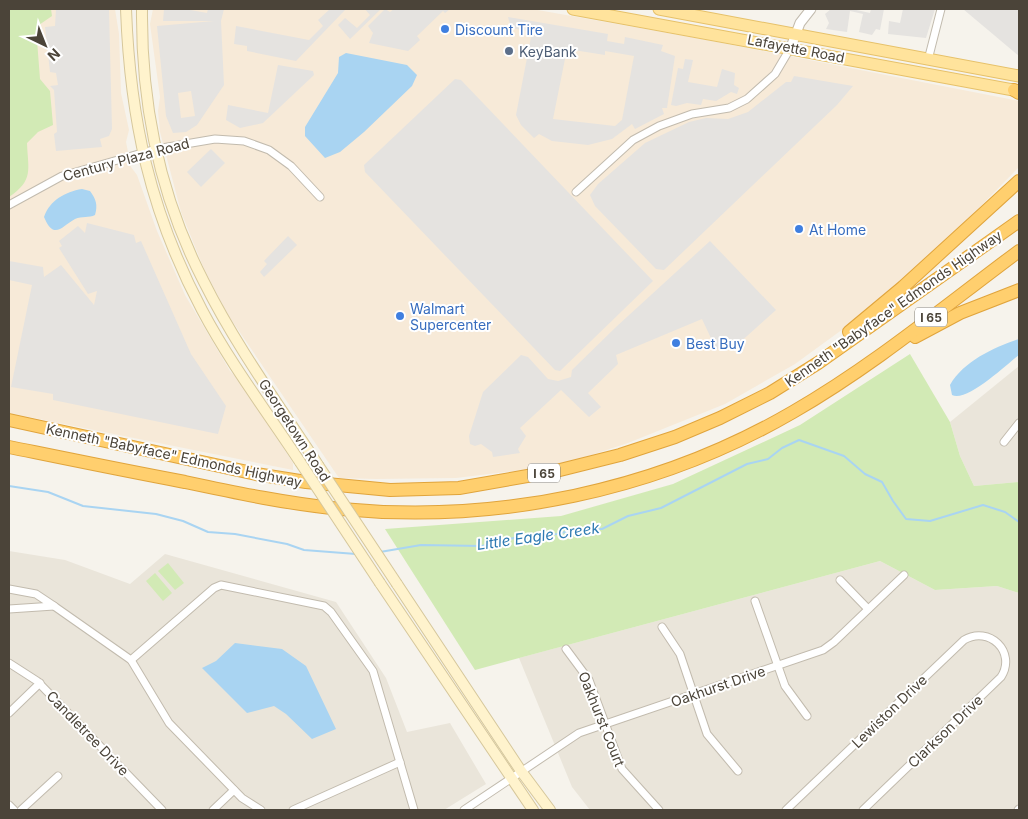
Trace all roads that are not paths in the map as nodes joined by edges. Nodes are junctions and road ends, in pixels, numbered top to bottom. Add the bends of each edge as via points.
1 (126, 9) edge
2 (142, 9) edge
3 (573, 9) edge
4 (660, 9) edge
5 (811, 9) edge
6 (941, 9) edge
7 (796, 34) junction
8 (791, 47) junction
9 (928, 60) junction
10 (1019, 76) edge
11 (1017, 91) edge
12 (156, 149) junction
13 (142, 152) junction
14 (1019, 181) edge
15 (576, 192) dead end
16 (320, 197) dead end
17 (9, 205) edge
18 (1019, 221) edge
19 (1019, 251) edge
20 (1019, 290) edge
21 (843, 382) junction
22 (728, 414) junction
23 (9, 420) edge
24 (1019, 424) edge
25 (1004, 442) dead end
26 (9, 447) edge
27 (904, 575) dead end
28 (840, 580) dead end
29 (9, 589) edge
30 (754, 601) dead end
31 (54, 606) junction
32 (9, 609) edge
33 (868, 609) junction
34 (662, 627) dead end
35 (999, 644) joint
36 (566, 649) dead end
37 (131, 660) junction
38 (9, 663) edge
39 (778, 666) junction
40 (40, 683) junction
41 (694, 694) junction
42 (9, 713) edge
43 (807, 716) dead end
44 (606, 724) junction
45 (400, 762) junction
46 (738, 771) dead end
47 (516, 775) junction
48 (58, 776) dead end
49 (234, 790) junction
50 (9, 805) edge
51 (14, 810) edge
52 (21, 810) edge
53 (162, 810) edge
54 (213, 810) edge
55 (261, 810) edge
56 (293, 810) edge
57 (414, 810) edge
58 (464, 810) edge
59 (533, 810) edge
60 (550, 810) edge
61 (659, 810) edge
62 (786, 810) edge
63 (862, 810) edge

1 - 13 main road, Georgetown Road via 131,85
2 - 12 main road, Georgetown Road via 144,75
3 - 8 main road, Lafayette Road
4 - 7 main road, Lafayette Road
5 - 7 street
6 - 9 street
7 - 8 street
7 - 9 main road, Lafayette Road
8 - 11 main road, Lafayette Road
8 - 15 street via 775,74 747,99 729,108 692,114 633,140
9 - 10 main road, Lafayette Road
12 - 13 street, Century Plaza Road
12 - 16 street, Century Plaza Road via 205,139 250,142 284,160
12 - 47 main road, Georgetown Road, bridge via 177,222 207,288 255,369 397,584
13 - 17 street, Century Plaza Road via 62,176
13 - 47 main road, Georgetown Road, bridge via 161,218 191,288 222,344 380,583
14 - 22 highway via 853,329 784,380
18 - 22 highway, Kenneth "Babyface" Edmonds Highway / I 65 via 818,363
19 - 21 highway, Kenneth "Babyface" Edmonds Highway / I 65
20 - 21 highway via 960,313
21 - 26 highway, Kenneth "Babyface" Edmonds Highway / I 65 via 758,431 665,470 567,498 477,511 343,509 262,498
22 - 23 highway, Kenneth "Babyface" Edmonds Highway / I 65 via 649,446 583,465 459,488 390,490 256,474
24 - 25 street
27 - 33 street, Oakhurst Drive
28 - 33 street
29 - 31 street via 36,594
30 - 39 street
31 - 32 street
31 - 37 street
33 - 39 street, Oakhurst Drive via 829,646
34 - 41 street via 680,654
35 - 62 street, Lewiston Drive via 982,635 964,640
35 - 63 street, Clarkson Drive via 1006,661 1000,678
36 - 44 street, Oakhurst Court via 588,677
37 - 45 street via 218,586 321,605 330,611 372,668
37 - 49 street via 169,724
38 - 40 street, Candletree Drive
39 - 41 street, Oakhurst Drive
39 - 43 street via 789,693
40 - 42 street
40 - 53 street, Candletree Drive
41 - 44 street, Oakhurst Drive
41 - 46 street via 707,734
44 - 47 street, Oakhurst Drive via 571,737
44 - 61 street, Oakhurst Court via 622,769
45 - 56 street
45 - 57 street
47 - 58 street, Oakhurst Drive
47 - 59 main road, Georgetown Road
47 - 60 main road, Georgetown Road
48 - 52 street
49 - 54 street
49 - 55 street
50 - 51 street

